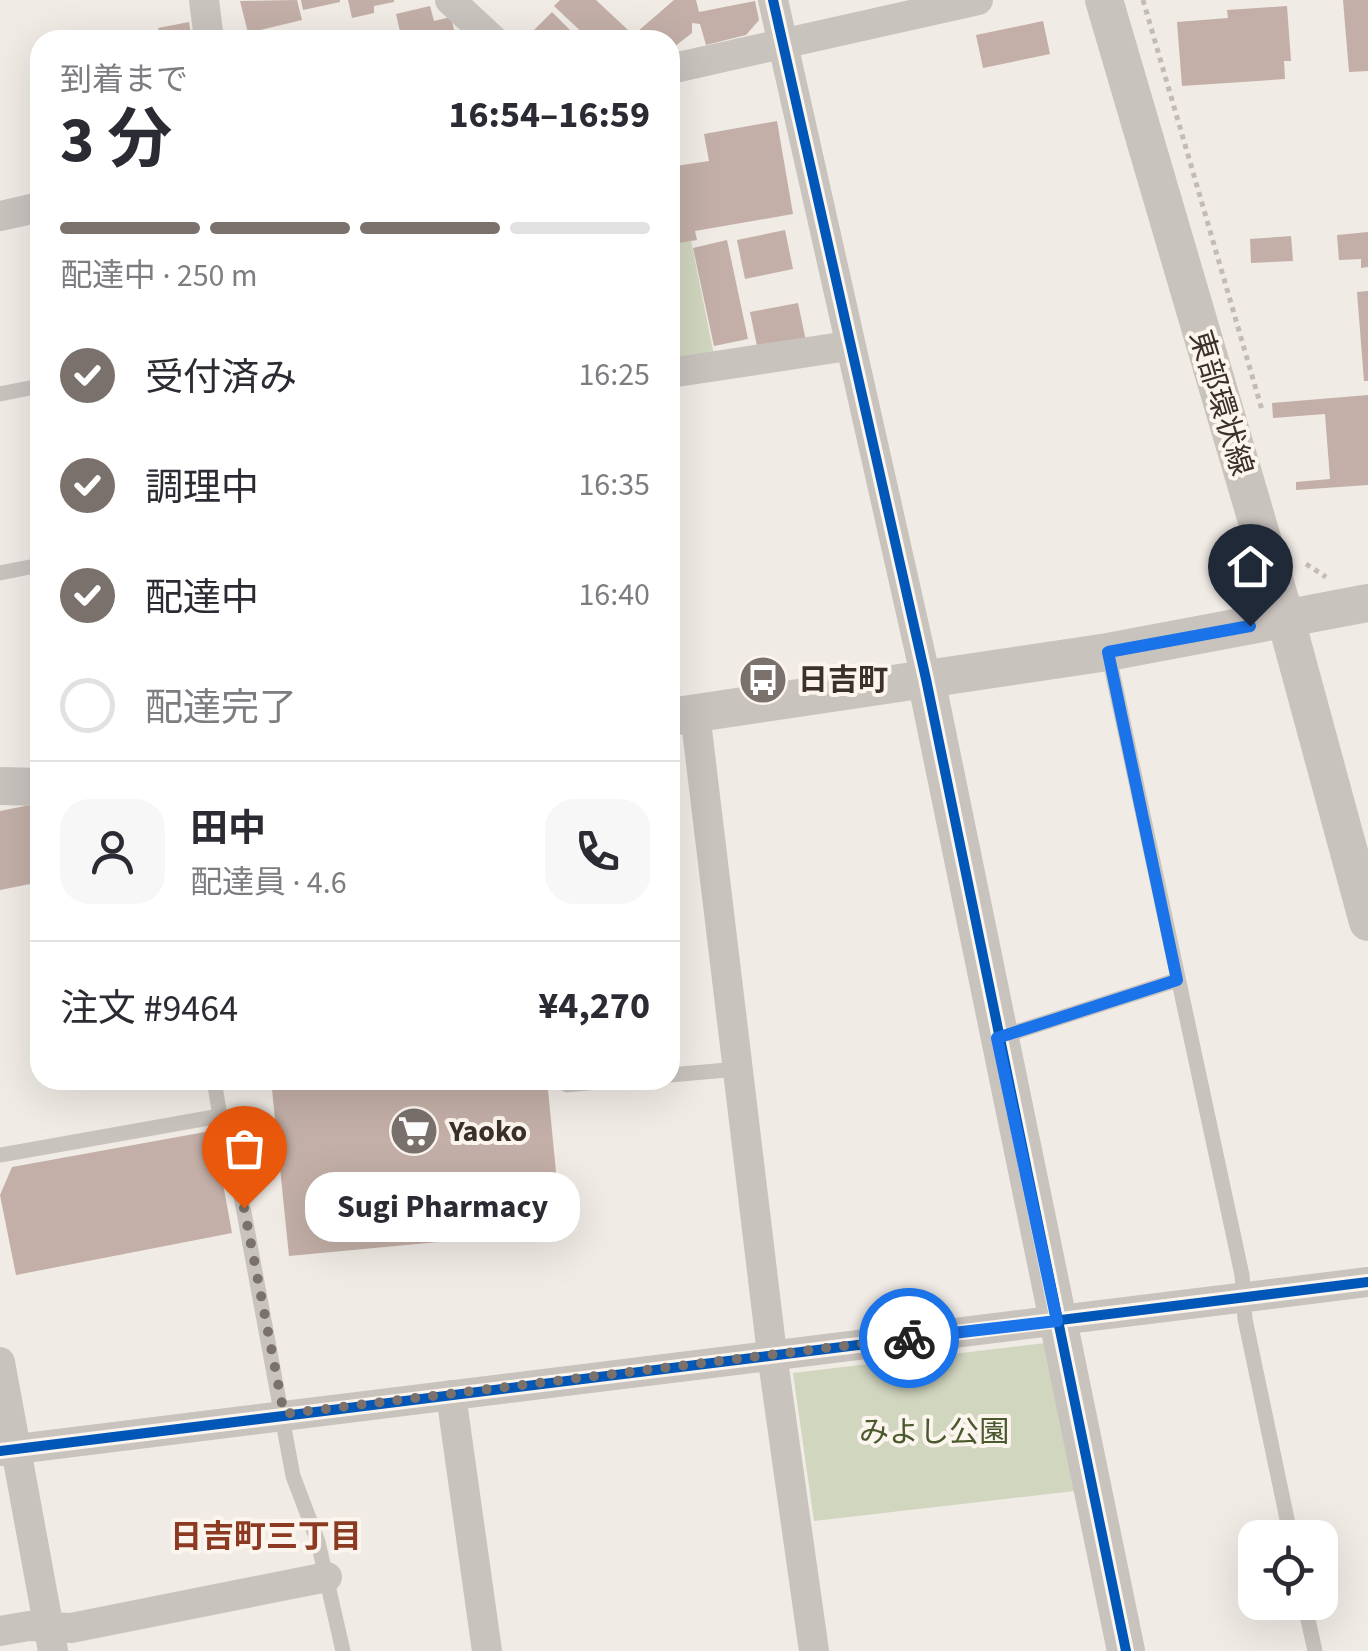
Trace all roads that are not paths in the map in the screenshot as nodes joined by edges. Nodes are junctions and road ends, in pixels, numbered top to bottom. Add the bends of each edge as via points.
1 (204, 0) edge
2 (450, 0) edge
3 (772, 0) edge
4 (978, 0) edge
5 (1104, 0) edge
6 (207, 30) edge
7 (482, 30) edge
8 (783, 44) junction
9 (680, 67) edge
10 (30, 209) edge
11 (0, 216) edge
12 (848, 346) junction
13 (680, 371) edge
14 (30, 388) edge
15 (0, 394) edge
16 (30, 567) edge
17 (0, 573) edge
18 (1351, 605) edge
19 (1286, 620) junction
20 (1108, 652) junction
21 (926, 679) junction
22 (682, 715) edge
23 (0, 786) edge
24 (30, 787) edge
25 (1368, 922) edge
26 (1177, 980) junction
27 (997, 1038) junction
28 (738, 1069) junction
29 (680, 1074) edge
30 (216, 1090) edge
31 (220, 1116) junction
32 (0, 1155) edge
33 (1368, 1282) edge
34 (1244, 1297) junction
35 (1057, 1321) junction
36 (772, 1354) junction
37 (0, 1362) edge
38 (451, 1395) junction
39 (284, 1414) junction
40 (8, 1449) edge
41 (1287, 1520) edge
42 (326, 1577) junction
43 (1308, 1620) edge
44 (0, 1631) edge
45 (51, 1639) edge
46 (343, 1651) edge
47 (487, 1651) edge
48 (814, 1651) edge
49 (1126, 1651) edge
50 (1314, 1651) edge

1 - 6 street
2 - 7 street
3 - 8 street
4 - 8 street
5 - 19 street, 東部環状線
8 - 9 street
8 - 12 street
10 - 11 street
12 - 13 street
12 - 21 street
14 - 15 lane
16 - 17 lane
18 - 19 street
19 - 20 street
19 - 25 street, 東部環状線
20 - 21 street
20 - 26 lane
21 - 22 street
21 - 27 street
22 - 28 street
23 - 24 street
26 - 27 lane
26 - 34 lane
27 - 35 street
28 - 29 lane
28 - 36 street
30 - 31 lane
31 - 32 lane
31 - 39 lane via 230,1137
33 - 34 street
34 - 35 street
34 - 41 lane
35 - 36 street
35 - 49 street
36 - 38 street
36 - 48 street
37 - 40 street
38 - 39 street
38 - 47 street
39 - 40 street
39 - 42 lane via 293,1476
40 - 45 street
42 - 45 street via 71,1628
42 - 46 lane
43 - 50 lane
44 - 45 street

